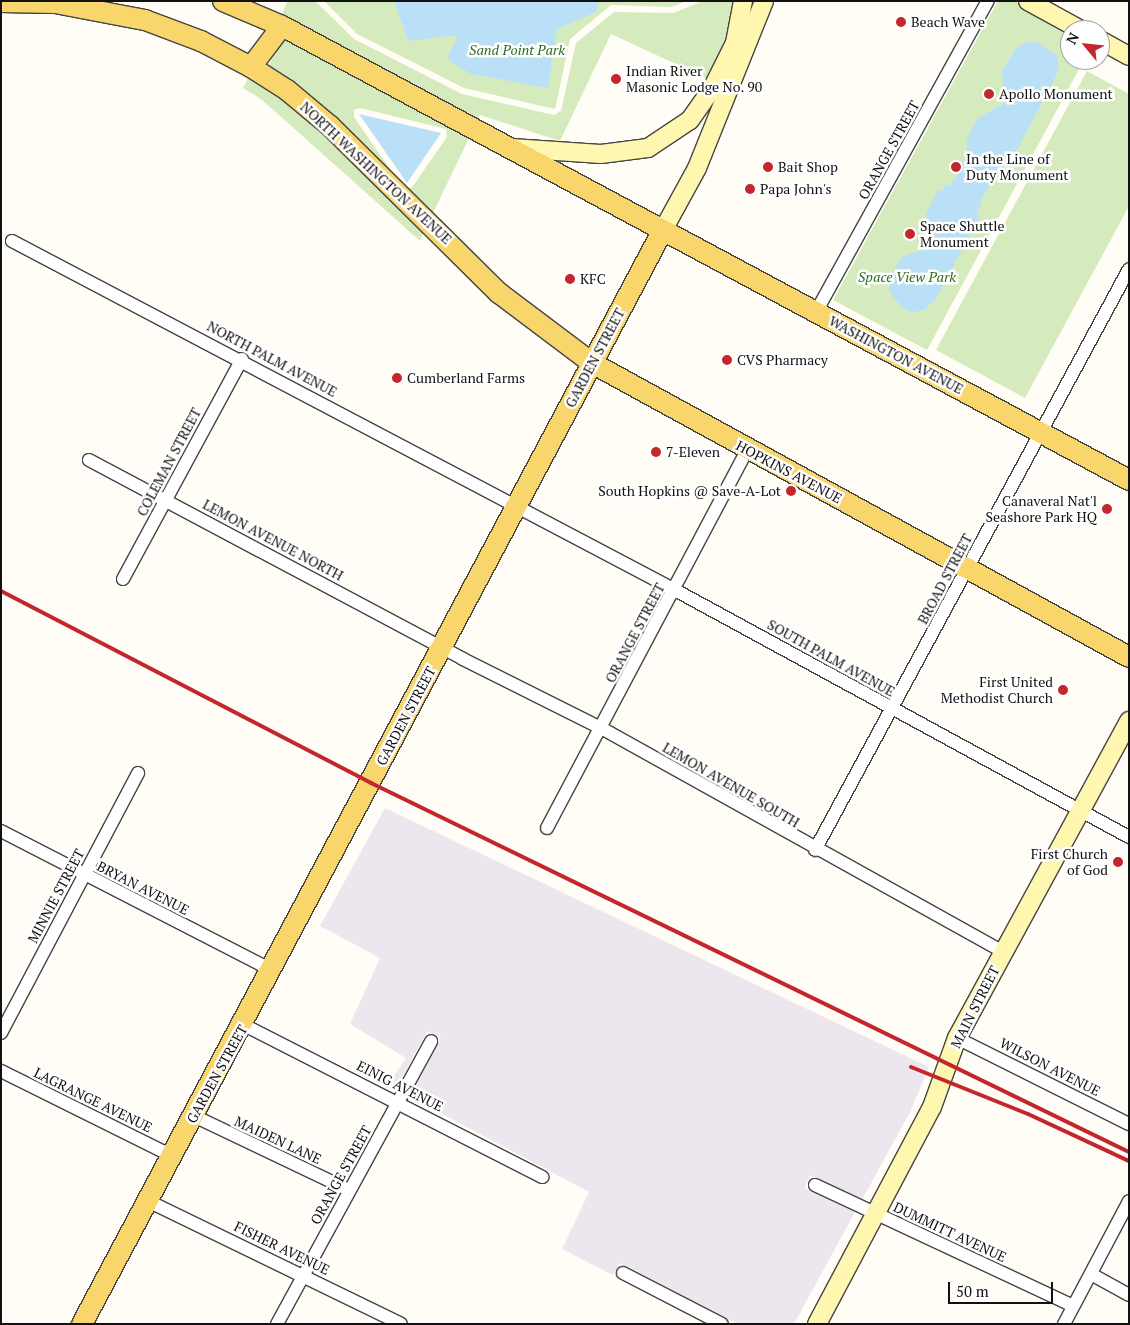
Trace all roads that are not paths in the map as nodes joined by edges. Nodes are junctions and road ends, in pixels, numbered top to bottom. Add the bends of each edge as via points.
1 (24, 1) edge
2 (223, 1) edge
3 (743, 1) edge
4 (764, 1) edge
5 (988, 1) edge
6 (1028, 1) edge
7 (1, 2) edge
8 (1063, 20) edge
9 (282, 26) junction
10 (735, 43) junction
11 (1110, 46) edge
12 (1129, 56) edge
13 (251, 66) junction
14 (724, 105) junction
15 (506, 147) junction
16 (662, 232) junction
17 (12, 241) dead end
18 (468, 261) joint
19 (1129, 269) edge
20 (816, 312) junction
21 (242, 360) junction
22 (592, 363) junction
23 (1041, 433) junction
24 (747, 450) junction
25 (90, 460) dead end
26 (1129, 480) edge
27 (166, 500) junction
28 (517, 506) junction
29 (968, 569) junction
30 (123, 579) dead end
31 (675, 590) junction
32 (442, 647) junction
33 (1129, 657) edge
34 (893, 709) junction
35 (1129, 721) edge
36 (601, 728) junction
37 (138, 773) dead end
38 (1080, 811) junction
39 (547, 828) dead end
40 (1, 831) edge
41 (1129, 837) edge
42 (815, 850) junction
43 (84, 875) junction
44 (1003, 952) junction
45 (272, 970) junction
46 (244, 1025) junction
47 (1, 1034) edge
48 (957, 1038) junction
49 (431, 1041) dead end
50 (1, 1071) edge
51 (399, 1101) junction
52 (194, 1116) junction
53 (1129, 1124) edge
54 (172, 1156) junction
55 (542, 1177) dead end
56 (815, 1185) dead end
57 (349, 1190) junction
58 (148, 1201) junction
59 (1129, 1201) edge
60 (875, 1214) junction
61 (623, 1273) dead end
62 (1091, 1274) junction
63 (303, 1275) junction
64 (1129, 1295) edge
65 (1073, 1306) junction
66 (82, 1324) edge
67 (277, 1324) edge
68 (401, 1324) edge
69 (722, 1324) edge
70 (817, 1324) edge
71 (1064, 1324) edge

1 - 7 main road, NORTH WASHINGTON AVENUE
1 - 13 main road, NORTH WASHINGTON AVENUE via 85,7 145,20 201,41
2 - 9 main road
3 - 10 street, GARDEN STREET
4 - 14 street, GARDEN STREET
5 - 20 street, ORANGE STREET
6 - 8 street
9 - 13 main road
9 - 15 main road
10 - 14 street, GARDEN STREET
10 - 15 street via 712,89 690,120 648,148 601,154
11 - 12 street
13 - 18 main road, NORTH WASHINGTON AVENUE via 287,90 330,126
14 - 16 street, GARDEN STREET via 697,168
15 - 16 main road
16 - 20 main road, WASHINGTON AVENUE
16 - 22 main road, GARDEN STREET
17 - 21 street, NORTH PALM AVENUE
18 - 22 main road, HOPKINS AVENUE via 499,293
19 - 23 street, BROAD STREET
20 - 23 main road, WASHINGTON AVENUE
21 - 27 street, COLEMAN STREET
21 - 28 street, NORTH PALM AVENUE
22 - 24 main road, HOPKINS AVENUE
22 - 28 main road, GARDEN STREET
23 - 26 main road, WASHINGTON AVENUE
23 - 29 street, BROAD STREET
24 - 29 main road, HOPKINS AVENUE
24 - 31 street, ORANGE STREET
25 - 27 street, LEMON AVENUE NORTH
27 - 30 street, COLEMAN STREET
27 - 32 street, LEMON AVENUE NORTH
28 - 31 street, SOUTH PALM AVENUE
28 - 32 main road, GARDEN STREET
29 - 33 main road, HOPKINS AVENUE
29 - 34 street, BROAD STREET
31 - 34 street, SOUTH PALM AVENUE
31 - 36 street, ORANGE STREET
32 - 36 street, LEMON AVENUE SOUTH
32 - 45 main road, GARDEN STREET
34 - 38 street, SOUTH PALM AVENUE
34 - 42 street, BROAD STREET
35 - 38 street, MAIN STREET
36 - 39 street, ORANGE STREET
36 - 42 street, LEMON AVENUE SOUTH
37 - 43 street, MINNIE STREET
38 - 41 street, SOUTH PALM AVENUE
38 - 44 street, MAIN STREET
40 - 43 street, BRYAN AVENUE
42 - 44 street, LEMON AVENUE SOUTH
43 - 45 street, BRYAN AVENUE
43 - 47 street, MINNIE STREET
44 - 48 street, MAIN STREET
45 - 46 main road, GARDEN STREET
46 - 51 street, EINIG AVENUE
46 - 52 main road, GARDEN STREET
48 - 53 street, WILSON AVENUE
48 - 60 street, MAIN STREET via 932,1107
49 - 51 street, ORANGE STREET
50 - 54 street, LAGRANGE AVENUE
51 - 55 street, EINIG AVENUE
51 - 57 street, ORANGE STREET
52 - 54 main road, GARDEN STREET
52 - 57 street, MAIDEN LANE
54 - 58 main road, GARDEN STREET
56 - 60 street, DUMMITT AVENUE
57 - 63 street, ORANGE STREET
58 - 63 street, FISHER AVENUE
58 - 66 main road, GARDEN STREET
59 - 62 street
60 - 65 street, DUMMITT AVENUE
60 - 70 street, MAIN STREET
61 - 69 street
62 - 64 street
62 - 65 street
63 - 67 street, ORANGE STREET
63 - 68 street, FISHER AVENUE
65 - 71 street

